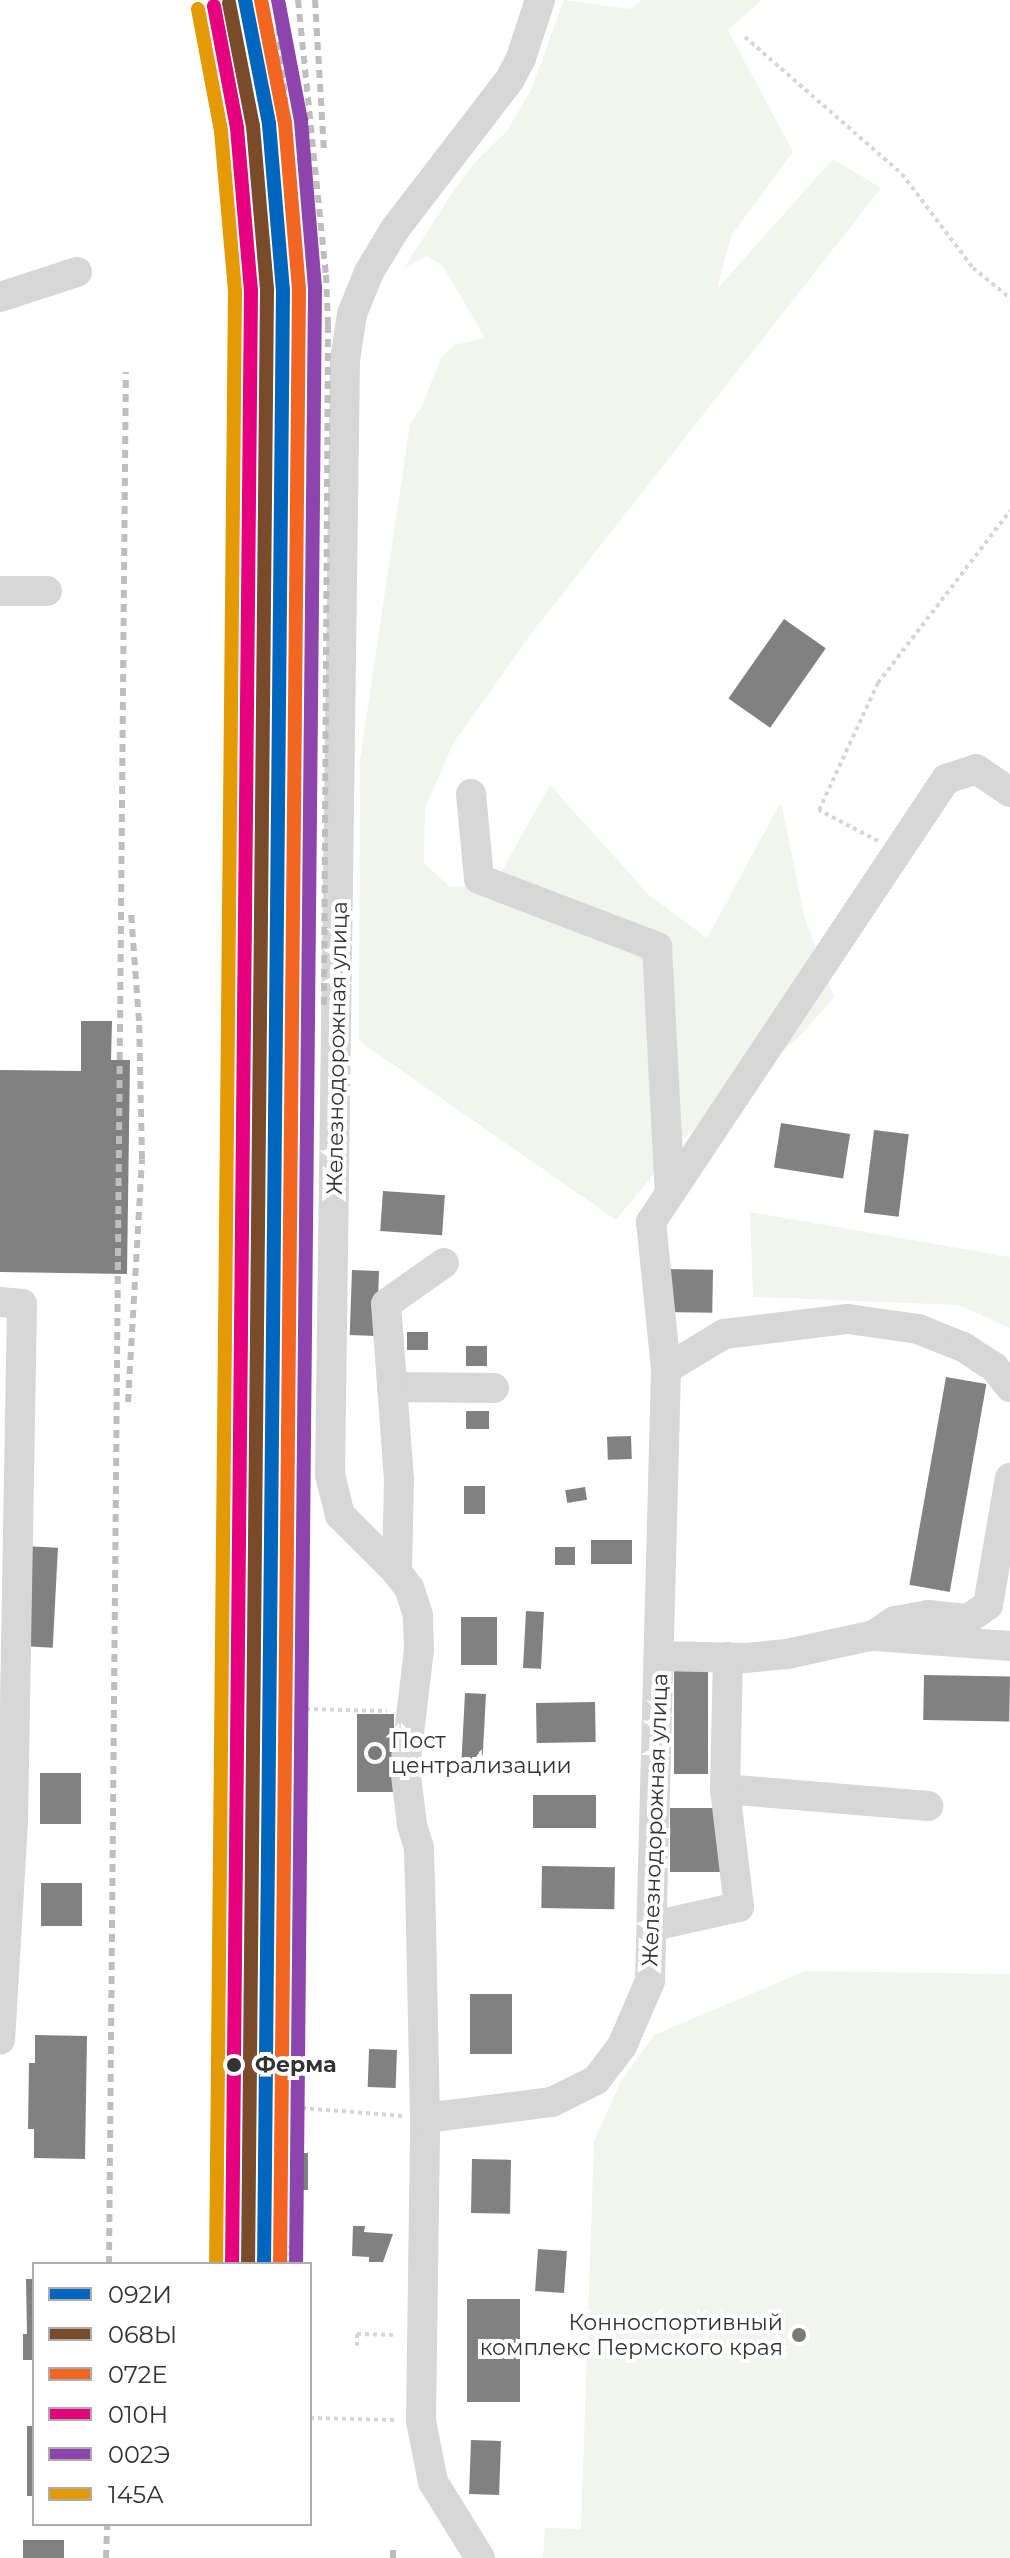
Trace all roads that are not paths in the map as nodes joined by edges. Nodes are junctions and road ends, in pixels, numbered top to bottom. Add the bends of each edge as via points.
1 (540, 0) edge
2 (77, 272) dead end
3 (0, 297) edge
4 (0, 591) edge
5 (47, 591) dead end
6 (1010, 792) edge
7 (471, 794) dead end
8 (670, 1193) junction
9 (444, 1263) dead end
10 (0, 1302) edge
11 (666, 1369) junction
12 (392, 1387) junction
13 (1010, 1387) edge
14 (494, 1388) dead end
15 (1010, 1478) edge
16 (397, 1572) junction
17 (874, 1635) junction
18 (1010, 1646) edge
19 (660, 1656) junction
20 (728, 1657) junction
21 (725, 1789) junction
22 (928, 1806) dead end
23 (3, 1910) edge
24 (653, 1926) junction
25 (0, 2040) edge
26 (425, 2118) junction
27 (480, 2558) edge

1 - 16 street, Железнодорожная улица via 510,79 395,229 369,272 352,314 345,360 330,1475 340,1515
2 - 3 street
4 - 5 street
6 - 8 street, Железнодорожная улица via 976,769 946,779
7 - 8 street via 479,879 657,947
8 - 11 street, Железнодорожная улица via 651,1222
9 - 12 street via 386,1304
10 - 23 street via 22,1304 13,1822
11 - 13 street via 724,1334 848,1319 918,1329 963,1347 994,1367
11 - 19 street, Железнодорожная улица
12 - 14 street
12 - 16 street via 399,1480
15 - 17 street via 988,1605 968,1619 928,1615 895,1621
16 - 26 street, Железнодорожная улица via 418,1615 405,1767 419,1848
17 - 18 street
17 - 20 street via 787,1654
19 - 20 street
19 - 24 street, Железнодорожная улица
20 - 21 street
21 - 22 street
21 - 24 street via 739,1907
23 - 25 street
24 - 26 street, Железнодорожная улица via 650,1981 622,2046 596,2080 552,2102
26 - 27 street, Железнодорожная улица via 421,2421 433,2482

